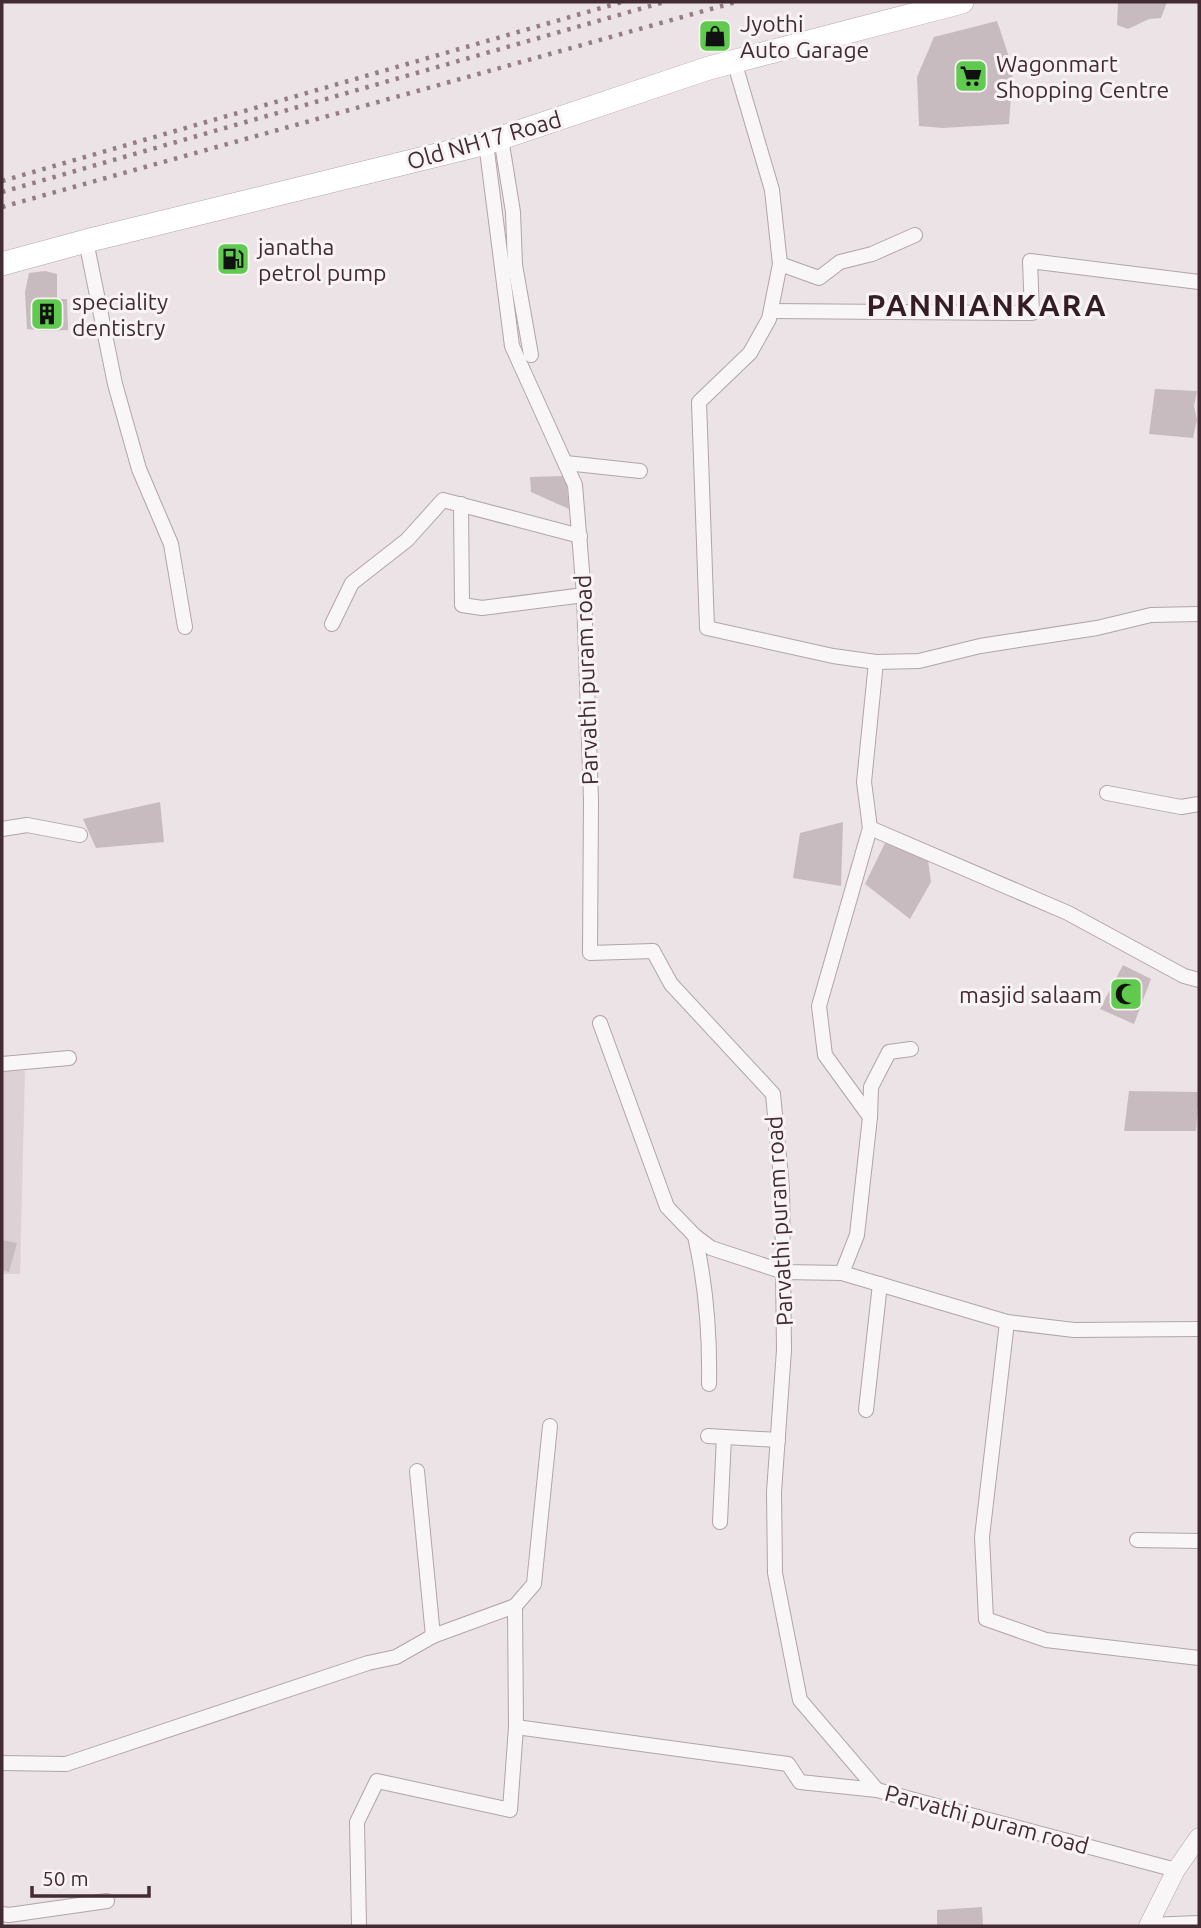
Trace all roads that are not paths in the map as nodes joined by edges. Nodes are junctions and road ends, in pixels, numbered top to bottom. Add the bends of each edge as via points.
1 (962, 2) edge
2 (734, 61) junction
3 (493, 140) junction
4 (915, 235) dead end
5 (86, 241) junction
6 (2, 264) edge
7 (780, 264) junction
8 (1199, 282) edge
9 (771, 311) junction
10 (531, 355) dead end
11 (566, 463) junction
12 (640, 471) dead end
13 (461, 504) junction
14 (580, 536) junction
15 (584, 595) junction
16 (1199, 614) edge
17 (332, 624) dead end
18 (185, 627) dead end
19 (876, 662) junction
20 (1107, 793) dead end
21 (1199, 804) edge
22 (870, 828) junction
23 (2, 829) edge
24 (80, 835) dead end
25 (1199, 980) edge
26 (600, 1023) dead end
27 (911, 1049) dead end
28 (69, 1058) dead end
29 (2, 1064) edge
30 (870, 1117) junction
31 (695, 1236) junction
32 (784, 1272) junction
33 (842, 1273) junction
34 (880, 1284) junction
35 (1007, 1322) junction
36 (1199, 1329) edge
37 (709, 1384) dead end
38 (866, 1410) dead end
39 (550, 1426) dead end
40 (708, 1436) dead end
41 (724, 1437) junction
42 (778, 1440) junction
43 (417, 1471) dead end
44 (720, 1522) dead end
45 (1137, 1540) dead end
46 (1199, 1541) edge
47 (515, 1606) junction
48 (433, 1636) junction
49 (1199, 1658) edge
50 (516, 1727) junction
51 (2, 1763) edge
52 (877, 1790) junction
53 (1199, 1837) edge
54 (1176, 1870) junction
55 (107, 1901) dead end
56 (2, 1914) edge
57 (1199, 1923) edge
58 (359, 1926) edge
59 (1148, 1926) edge

1 - 2 main road, Old NH17 Road
2 - 3 main road, Old NH17 Road
2 - 7 street via 772,190
3 - 5 main road, Old NH17 Road
3 - 10 street via 513,212 515,265
3 - 11 street, Parvathi puram road via 512,346
4 - 7 street via 840,262 819,278
5 - 6 main road, Old NH17 Road
5 - 18 street via 115,384 139,469 171,544
7 - 9 street
8 - 9 street via 1030,261 1032,313
9 - 19 street via 750,354 699,402 707,628
11 - 12 street
11 - 14 street, Parvathi puram road via 575,485
13 - 14 street
13 - 15 street via 463,605 482,608
13 - 17 street via 443,500 407,540 352,583
14 - 15 street, Parvathi puram road
15 - 32 street, Parvathi puram road via 591,800 590,953 653,951 671,984 773,1094
16 - 19 street via 1151,615 919,661
19 - 22 street via 864,782
20 - 21 street via 1181,807
22 - 25 street via 1068,912
22 - 30 street via 819,1006 825,1055
23 - 24 street via 27,825
26 - 31 street via 667,1207
27 - 30 street via 889,1052 871,1087
28 - 29 street
30 - 33 street via 857,1235
31 - 32 street via 711,1248
31 - 37 street via 710,1340
32 - 33 street
32 - 42 street, Parvathi puram road
33 - 34 street
34 - 35 street
34 - 38 street
35 - 36 street via 1074,1330
35 - 49 street via 982,1537 986,1619 1046,1640
39 - 47 street via 534,1584
40 - 41 street
41 - 42 street
41 - 44 street
42 - 52 street, Parvathi puram road via 775,1573 800,1700
43 - 48 street
45 - 46 street
47 - 48 street
47 - 50 street
48 - 51 street via 396,1657 66,1764
50 - 52 street via 788,1764 800,1782
50 - 58 street via 510,1810 377,1781 357,1822
52 - 54 street, Parvathi puram road
53 - 54 street
54 - 59 street
55 - 56 street
57 - 59 street

